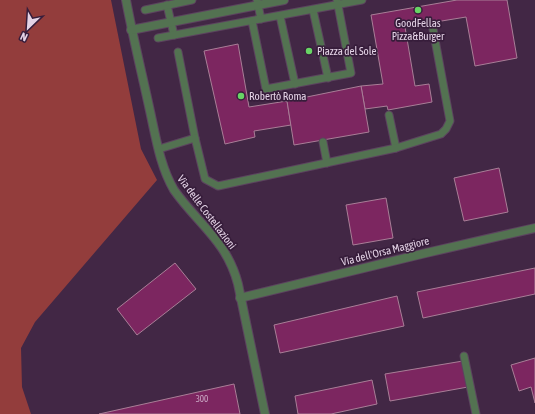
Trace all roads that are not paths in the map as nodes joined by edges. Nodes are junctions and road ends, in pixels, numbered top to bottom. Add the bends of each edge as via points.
1 (126, 0) edge
2 (192, 0) edge
3 (284, 0) edge
4 (362, 0) edge
5 (338, 2) edge
6 (257, 3) edge
7 (167, 5) junction
8 (144, 10) dead end
9 (313, 10) junction
10 (280, 16) junction
11 (261, 19) junction
12 (252, 21) junction
13 (171, 22) junction
14 (433, 29) dead end
15 (131, 30) junction
16 (174, 35) junction
17 (158, 38) dead end
18 (178, 52) dead end
19 (328, 78) junction
20 (295, 84) junction
21 (390, 115) dead end
22 (195, 138) junction
23 (323, 142) dead end
24 (396, 148) junction
25 (159, 150) junction
26 (327, 163) junction
27 (535, 228) edge
28 (240, 298) junction
29 (464, 356) dead end
30 (265, 414) edge
31 (476, 414) edge

1 - 15 street, Via delle Costellazioni
2 - 7 lane
3 - 6 street
4 - 5 lane
5 - 9 lane
5 - 19 lane via 351,73
6 - 11 lane
6 - 13 street
7 - 8 lane
7 - 13 lane
9 - 10 lane
9 - 19 lane
10 - 11 lane
10 - 20 lane
11 - 12 lane
12 - 16 lane
12 - 20 lane via 266,89
13 - 15 street
13 - 16 lane
14 - 24 lane via 450,120 441,134
15 - 25 street, Via delle Costellazioni
16 - 17 lane
18 - 22 lane
19 - 20 lane
21 - 24 lane
22 - 25 lane
22 - 26 lane via 204,179 218,186
23 - 26 lane
24 - 26 lane
25 - 28 street, Via delle Costellazioni via 174,190 228,256
27 - 28 street, Via dell'Orsa Maggiore
28 - 30 street, Via delle Costellazioni
29 - 31 lane

